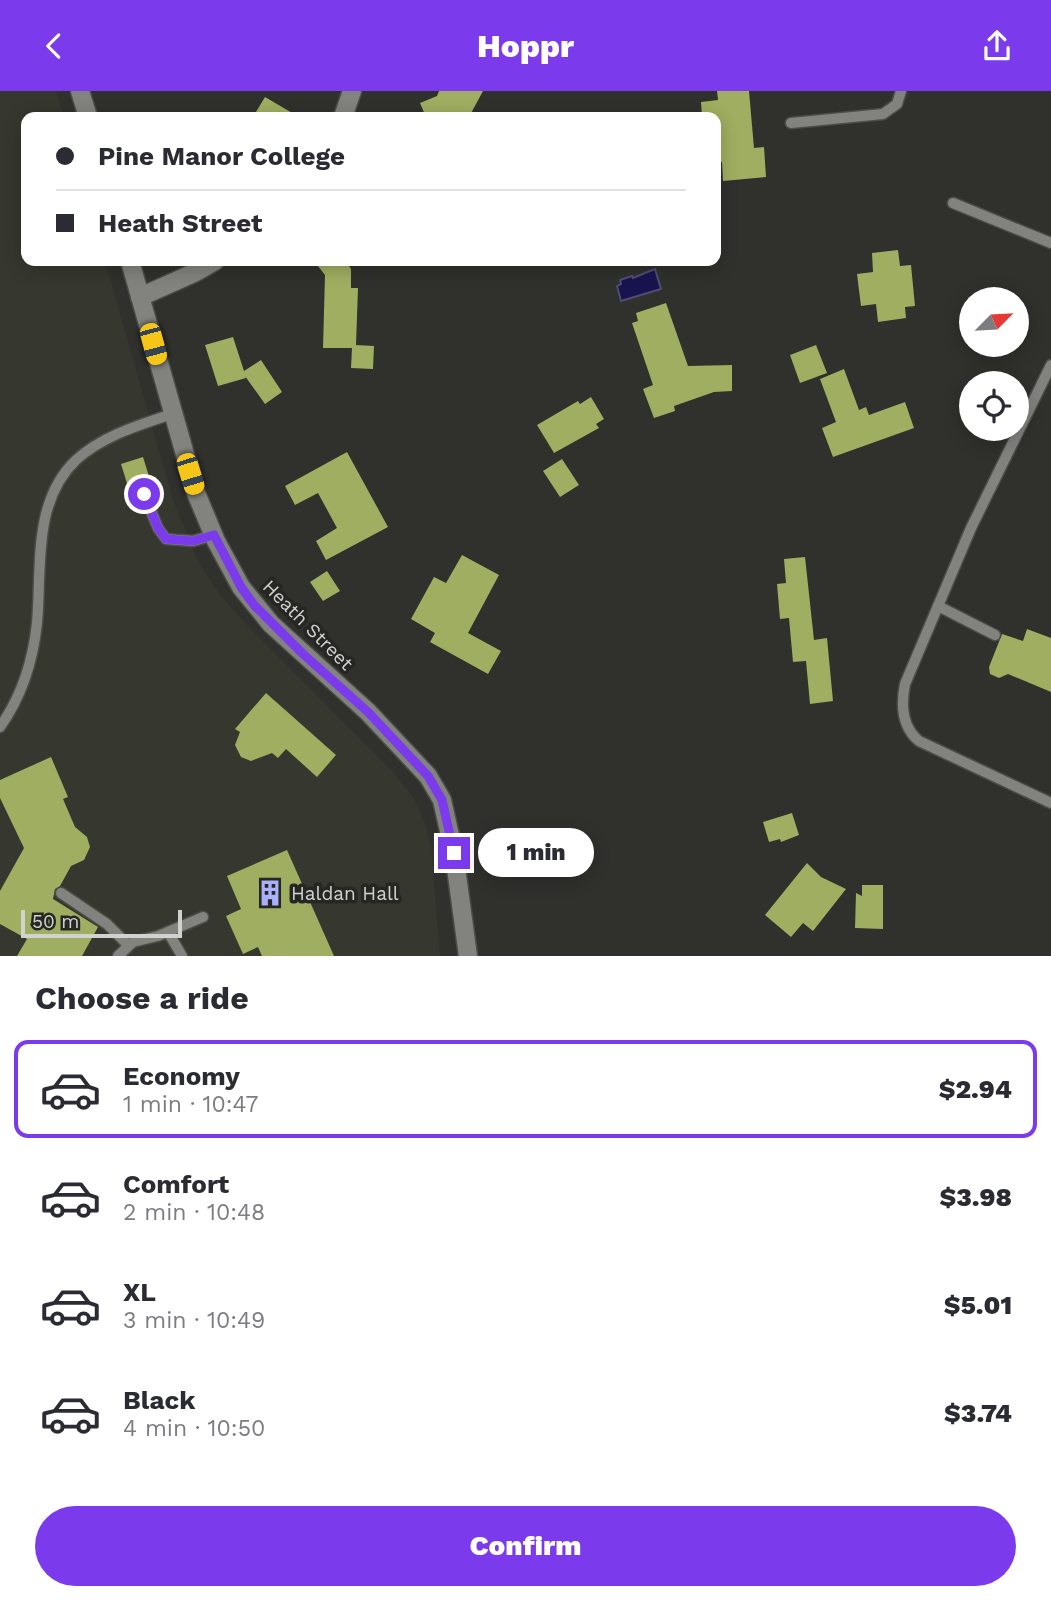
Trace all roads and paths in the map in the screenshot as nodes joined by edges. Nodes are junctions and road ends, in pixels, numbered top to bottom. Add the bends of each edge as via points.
1 (80, 91) edge
2 (352, 91) edge
3 (901, 91) edge
4 (86, 112) edge
5 (345, 112) edge
6 (791, 123) dead end
7 (953, 202) dead end
8 (1051, 243) edge
9 (131, 266) edge
10 (206, 266) edge
11 (140, 297) junction
12 (1051, 365) edge
13 (172, 414) junction
14 (144, 494) dead end
15 (214, 535) junction
16 (938, 606) junction
17 (995, 635) dead end
18 (0, 727) edge
19 (1051, 803) edge
20 (61, 893) dead end
21 (203, 917) dead end
22 (169, 932) junction
23 (128, 945) junction
24 (118, 956) edge
25 (182, 956) edge
26 (468, 956) edge

1 - 4 street
2 - 5 street
3 - 6 lane via 897,104 883,114
7 - 8 lane
9 - 11 street, Heath Street
10 - 11 street
11 - 13 street, Heath Street
12 - 16 lane
13 - 15 street, Heath Street
13 - 18 lane via 88,451 58,485 42,532 33,650 21,693
14 - 15 lane via 166,539 193,541
15 - 26 street, Heath Street via 254,605 368,712 428,776 442,800 454,853
16 - 17 lane
16 - 19 lane via 905,684 903,713 914,737
20 - 23 lane via 107,924
21 - 22 lane
22 - 23 lane
22 - 25 lane
23 - 24 lane

